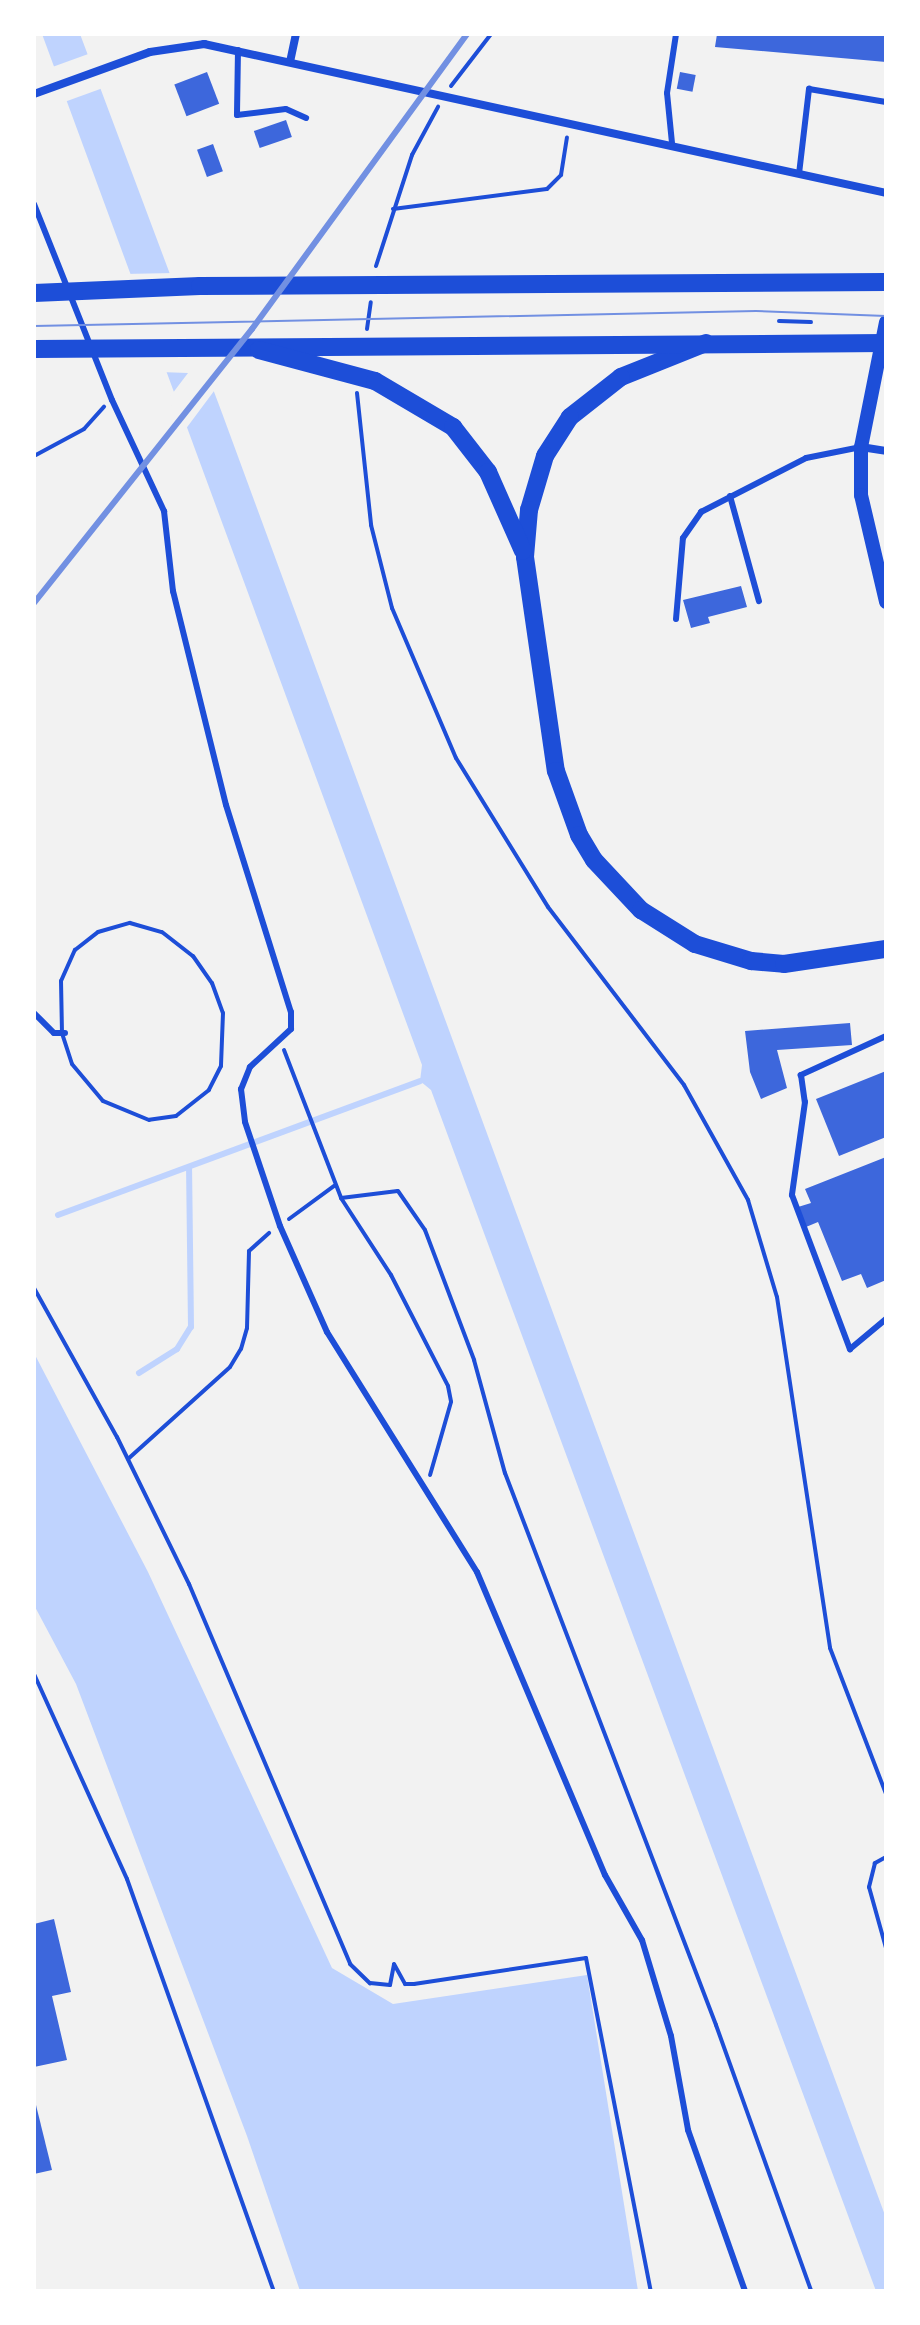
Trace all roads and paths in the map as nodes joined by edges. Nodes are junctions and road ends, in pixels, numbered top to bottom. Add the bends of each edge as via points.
1 (296, 34) edge
2 (491, 34) edge
3 (676, 34) edge
4 (238, 50) junction
5 (290, 62) junction
6 (464, 67) dead end
7 (34, 94) edge
8 (886, 102) edge
9 (436, 110) dead end
10 (306, 118) dead end
11 (570, 123) junction
12 (672, 143) junction
13 (799, 174) junction
14 (886, 193) edge
15 (34, 204) edge
16 (393, 209) junction
17 (381, 276) junction
18 (880, 282) edge
19 (34, 293) edge
20 (779, 321) dead end
21 (811, 322) dead end
22 (886, 322) edge
23 (706, 343) junction
24 (886, 343) edge
25 (239, 344) junction
26 (42, 348) edge
27 (356, 396) dead end
28 (112, 400) junction
29 (861, 447) junction
30 (886, 451) edge
31 (34, 456) edge
32 (730, 496) junction
33 (525, 557) junction
34 (759, 601) dead end
35 (886, 602) edge
36 (676, 619) dead end
37 (884, 949) edge
38 (34, 1013) edge
39 (60, 1018) dead end
40 (65, 1033) dead end
41 (886, 1036) edge
42 (280, 1042) junction
43 (66, 1048) dead end
44 (334, 1186) junction
45 (341, 1198) junction
46 (280, 1226) junction
47 (34, 1288) edge
48 (886, 1319) edge
49 (128, 1459) junction
50 (426, 1488) junction
51 (34, 1674) edge
52 (886, 1794) edge
53 (886, 1857) edge
54 (886, 1948) edge
55 (274, 2291) edge
56 (651, 2291) edge
57 (745, 2291) edge
58 (811, 2291) edge

1 - 5 street
2 - 6 path
3 - 12 lane via 667,93
4 - 5 street
4 - 7 street via 190,45 125,60
4 - 10 lane via 237,115 286,109
5 - 11 street
8 - 13 lane via 809,89
9 - 16 path via 412,155
11 - 12 street
11 - 16 path via 561,175 547,189
12 - 13 street
13 - 14 street
15 - 28 lane
16 - 17 path
17 - 18 main road
17 - 19 main road
20 - 21 path
22 - 29 street
23 - 24 main road
23 - 25 main road
23 - 33 main road via 621,377 570,417 545,456 529,510
25 - 26 main road
25 - 33 main road via 375,381 420,404 473,449 509,513
27 - 52 path via 371,525 392,608 456,758 548,907 684,1085 748,1200 777,1297 830,1648
28 - 31 path via 84,429
28 - 42 lane via 164,511 173,591 226,805 291,1012 291,1029
29 - 30 street
29 - 32 lane via 806,458
29 - 35 street via 864,519
32 - 34 lane
32 - 36 lane via 701,512 683,538
33 - 37 main road via 556,771 579,835 616,887 681,936 751,961 817,963
38 - 40 lane via 54,1033
39 - 43 path via 61,981 75,950 98,932 130,923 162,932 193,956 212,983 223,1013 221,1066 209,1090 176,1116 149,1120 103,1101 83,1081
41 - 48 lane via 801,1075 805,1102 792,1195 850,1349
42 - 44 path
42 - 46 lane via 250,1067 241,1089 245,1122
44 - 45 path
44 - 46 path
45 - 50 path via 391,1275 448,1386 451,1402
45 - 58 path via 398,1191 425,1230 474,1360 505,1473
46 - 49 path via 249,1251 247,1328 230,1367
46 - 50 lane via 327,1332
47 - 49 path
49 - 56 path via 209,1628 350,1964 370,1983 390,1985 390,1965 405,1984 414,1984 586,1958
50 - 57 lane via 477,1572 605,1875 642,1940 671,2036 688,2130
51 - 55 path via 127,1879
53 - 54 path via 875,1863 869,1887

